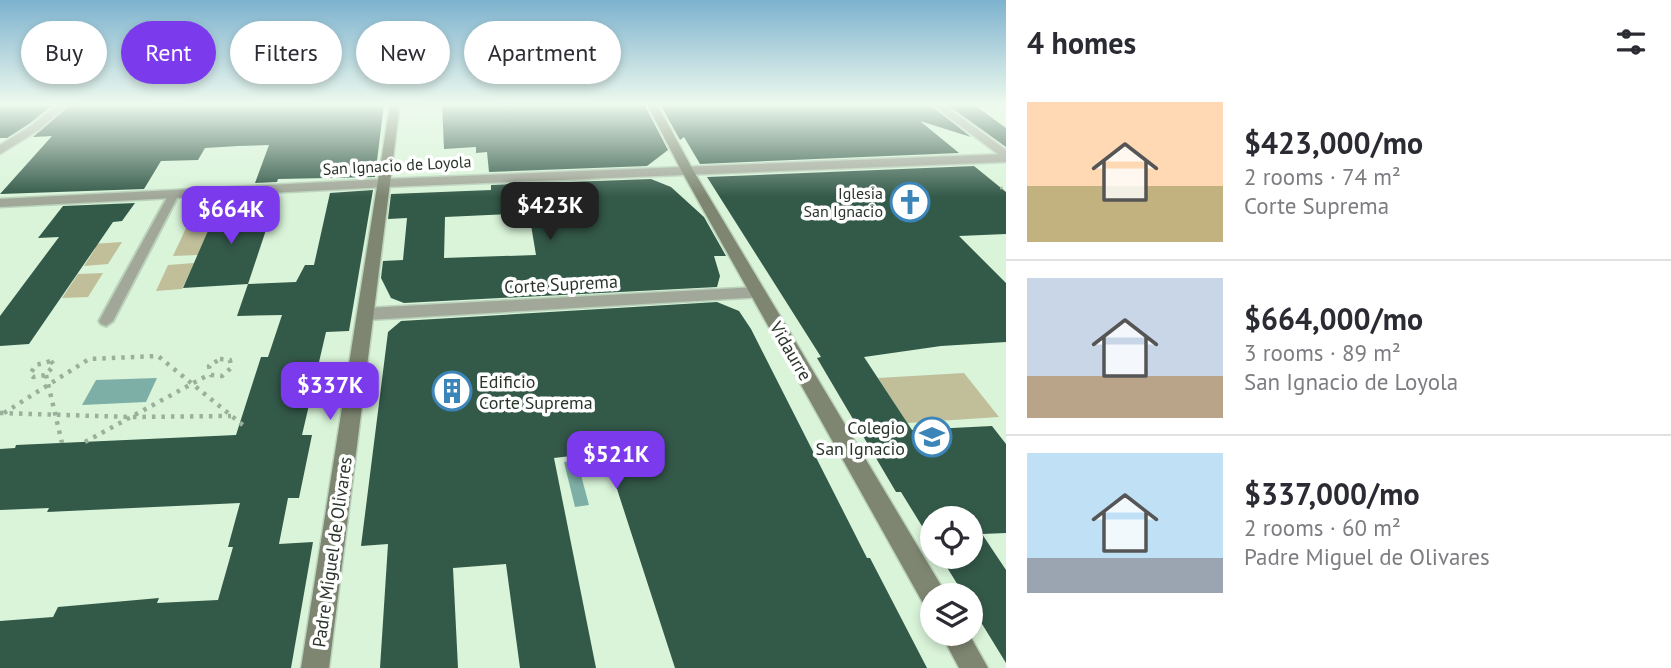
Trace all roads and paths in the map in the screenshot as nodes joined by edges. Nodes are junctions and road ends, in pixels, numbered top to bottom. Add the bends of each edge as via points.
1 (24, 135) edge
2 (391, 135) edge
3 (669, 135) edge
4 (977, 135) edge
5 (0, 150) edge
6 (1006, 157) edge
7 (687, 170) junction
8 (386, 183) junction
9 (1000, 188) dead end
10 (1006, 188) edge
11 (174, 194) junction
12 (0, 203) edge
13 (758, 293) junction
14 (367, 314) junction
15 (106, 321) dead end
16 (209, 374) junction
17 (46, 375) junction
18 (192, 383) junction
19 (48, 385) junction
20 (2, 413) edge
21 (55, 415) junction
22 (231, 416) junction
23 (130, 417) junction
24 (244, 426) dead end
25 (85, 442) dead end
26 (62, 443) dead end
27 (925, 583) edge
28 (961, 646) edge
29 (315, 668) edge
30 (974, 668) edge

1 - 5 street
2 - 8 main road, Padre Miguel de Olivares
3 - 7 main road, Vidaurre
4 - 6 street
6 - 7 street, San Ignacio de Loyola
7 - 8 street, San Ignacio de Loyola
7 - 13 main road, Vidaurre
8 - 11 street, San Ignacio de Loyola
8 - 14 main road, Padre Miguel de Olivares
9 - 10 path
11 - 12 street, San Ignacio de Loyola
11 - 15 lane
13 - 14 street, Corte Suprema
13 - 27 main road, Vidaurre
14 - 29 main road, Padre Miguel de Olivares
16 - 16 path via 222,376 228,372 230,360 220,359 209,366
16 - 18 path
17 - 17 path via 54,365 51,361 36,365 30,374
17 - 19 path
18 - 19 path via 158,356 89,359
18 - 22 path
18 - 23 path
19 - 20 path
19 - 21 path
20 - 21 path
21 - 23 path
21 - 26 path
22 - 23 path
22 - 24 path
23 - 25 path
28 - 30 main road

